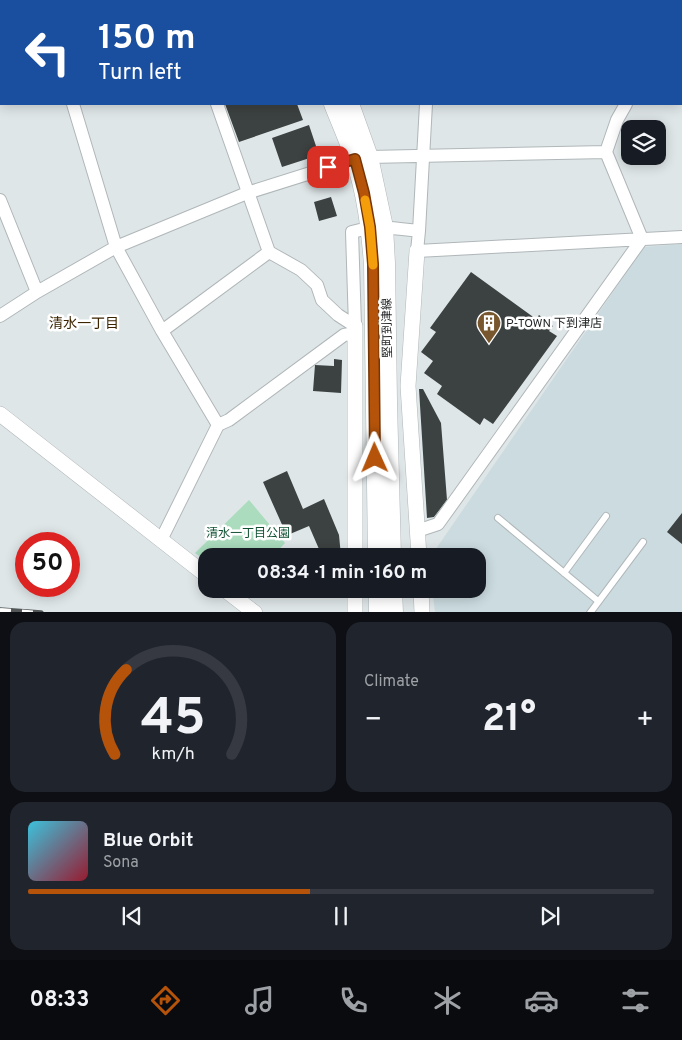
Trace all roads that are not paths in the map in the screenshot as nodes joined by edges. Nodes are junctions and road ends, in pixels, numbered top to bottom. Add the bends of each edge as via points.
1 (73, 105) edge
2 (216, 105) edge
3 (334, 105) edge
4 (350, 105) edge
5 (426, 105) edge
6 (625, 105) edge
7 (606, 152) junction
8 (423, 157) junction
9 (362, 158) junction
10 (247, 193) junction
11 (0, 200) edge
12 (377, 227) junction
13 (419, 231) junction
14 (682, 237) edge
15 (642, 239) junction
16 (116, 248) junction
17 (417, 251) junction
18 (269, 252) junction
19 (37, 292) junction
20 (0, 316) edge
21 (355, 330) junction
22 (162, 331) junction
23 (381, 401) junction
24 (0, 414) edge
25 (218, 424) junction
26 (606, 516) dead end
27 (498, 518) dead end
28 (417, 531) junction
29 (161, 540) junction
30 (643, 542) dead end
31 (355, 548) edge
32 (377, 548) edge
33 (391, 548) edge
34 (418, 548) edge
35 (198, 569) edge
36 (564, 573) junction
37 (236, 598) edge
38 (355, 598) edge
39 (378, 598) edge
40 (393, 598) edge
41 (421, 598) edge
42 (598, 601) junction
43 (255, 612) edge
44 (355, 612) edge
45 (378, 612) edge
46 (394, 612) edge
47 (422, 612) edge
48 (590, 612) edge

1 - 16 street
2 - 10 street
3 - 9 main road, 堅町到津線
4 - 9 main road, 堅町到津線
5 - 8 street
6 - 7 street
7 - 8 street
7 - 15 street
8 - 9 street
8 - 13 street
9 - 10 street
9 - 12 main road, 堅町到津線
10 - 16 street
10 - 18 street
11 - 19 street
12 - 13 street
12 - 21 street via 352,232
12 - 23 main road, 堅町到津線 via 373,264
13 - 17 street
14 - 15 street
15 - 17 street
15 - 28 street via 438,524
16 - 19 street
16 - 22 street
17 - 28 street via 408,386
18 - 21 street via 300,270 317,285 322,300
18 - 22 street
19 - 20 street
21 - 25 street via 229,420
21 - 31 street
22 - 25 street
23 - 32 main road, 堅町到津線
23 - 33 main road, 堅町到津線
24 - 29 street
25 - 29 street
26 - 36 lane
27 - 36 lane
28 - 34 street
29 - 35 street
30 - 42 lane
36 - 42 lane
37 - 43 street
38 - 44 street
39 - 45 main road
40 - 46 main road
41 - 47 street
42 - 48 lane

